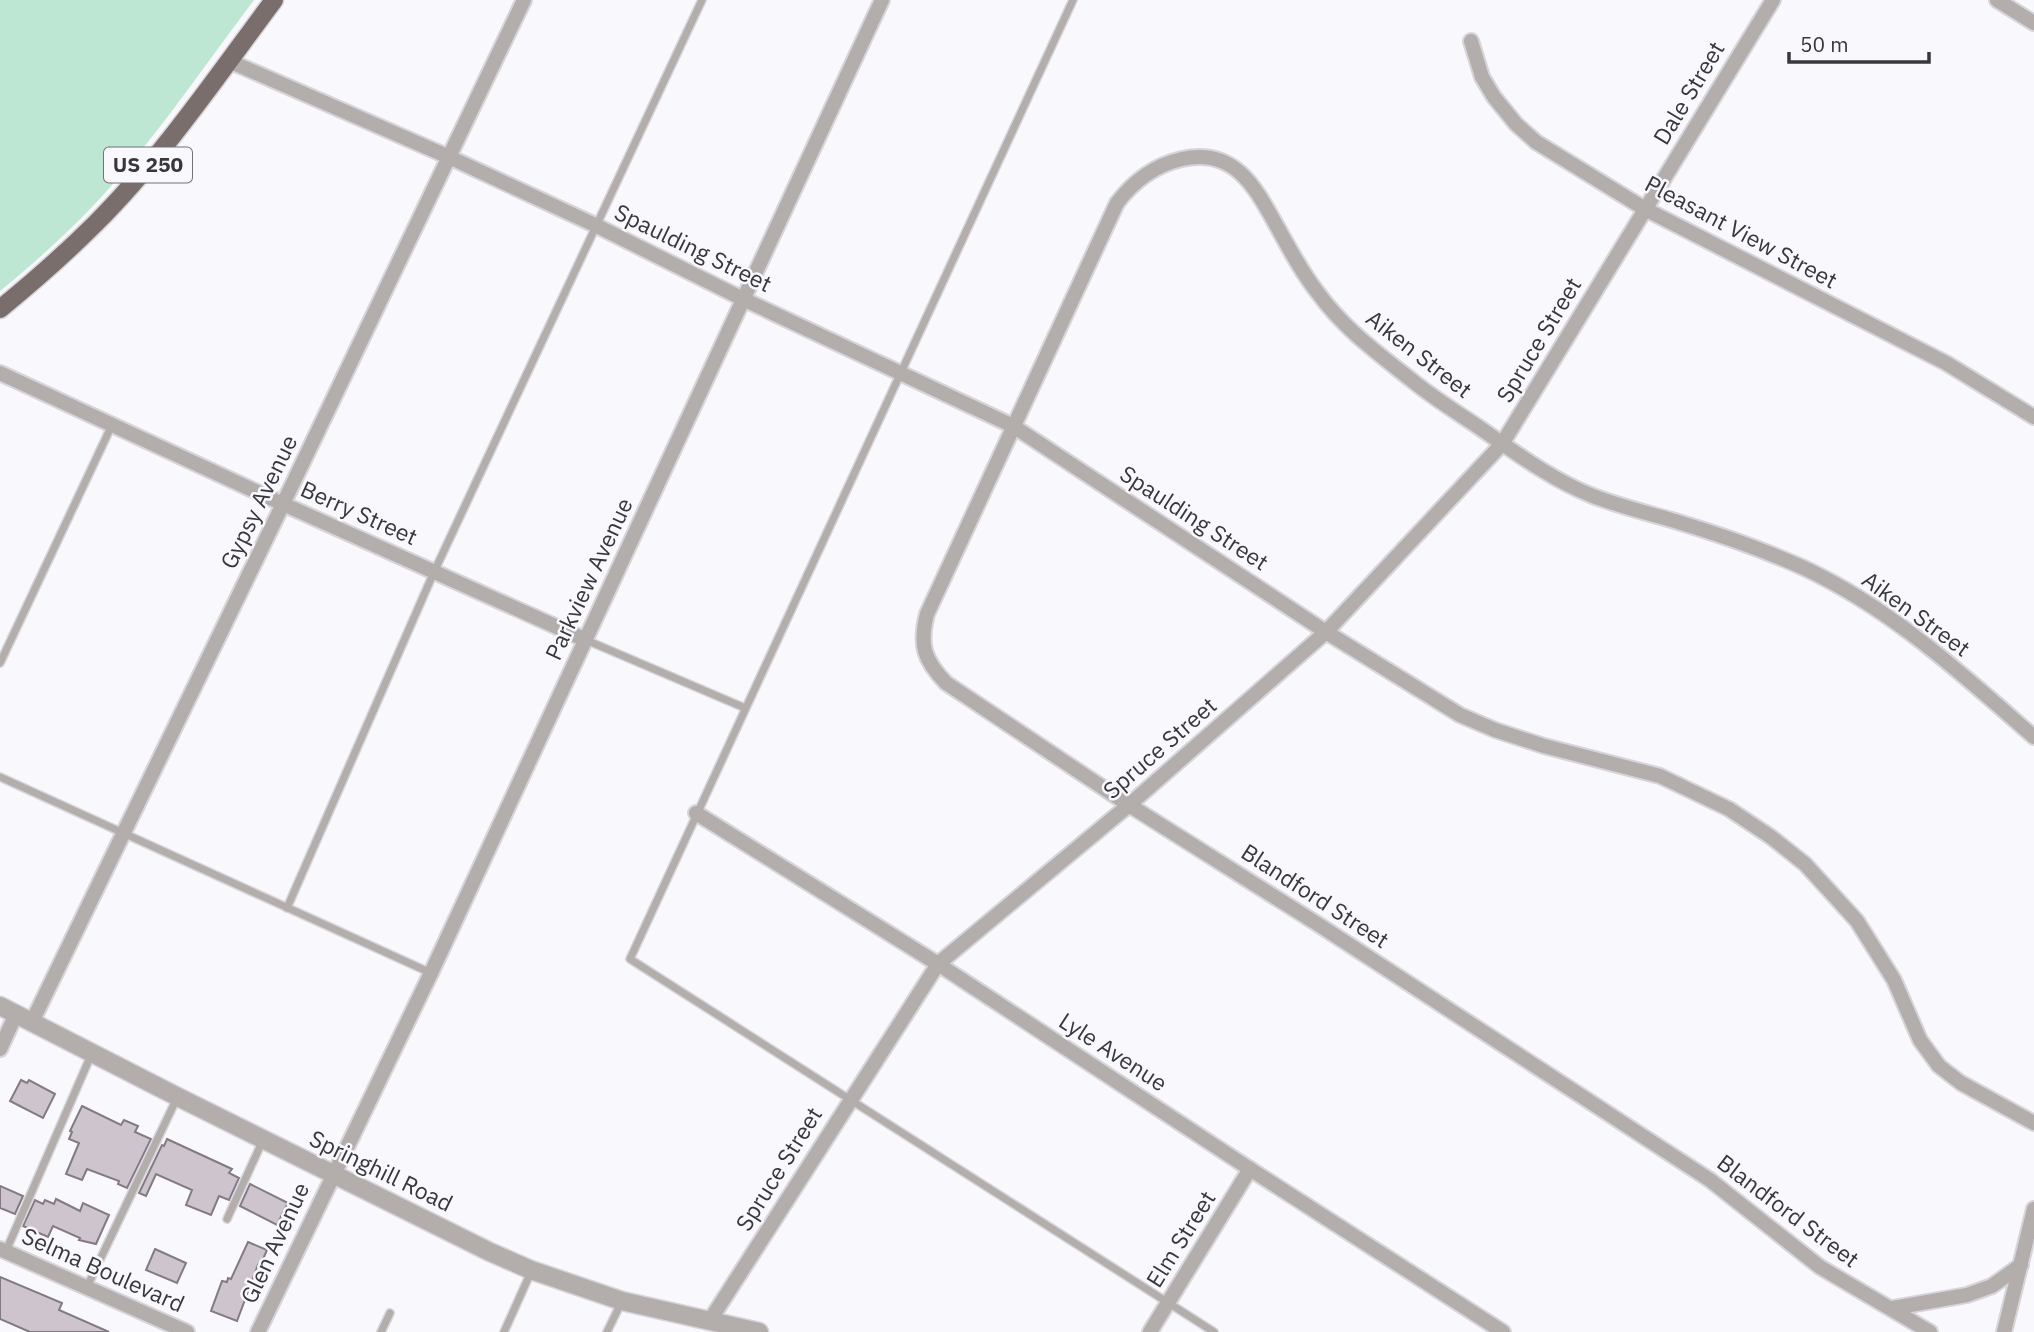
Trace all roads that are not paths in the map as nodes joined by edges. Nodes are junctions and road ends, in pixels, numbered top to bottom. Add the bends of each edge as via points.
1 (274, 0) edge
2 (524, 0) edge
3 (702, 0) edge
4 (882, 0) edge
5 (1073, 0) edge
6 (1773, 0) edge
7 (1997, 0) edge
8 (2034, 23) edge
9 (1471, 41) dead end
10 (229, 61) junction
11 (449, 157) junction
12 (1645, 209) junction
13 (595, 225) junction
14 (743, 299) junction
15 (0, 309) edge
16 (0, 373) edge
17 (900, 373) junction
18 (2034, 417) edge
19 (112, 425) junction
20 (1013, 426) junction
21 (1502, 444) junction
22 (283, 504) junction
23 (434, 572) junction
24 (1326, 632) junction
25 (586, 640) junction
26 (0, 663) edge
27 (745, 708) junction
28 (2034, 737) edge
29 (0, 777) edge
30 (1129, 805) junction
31 (696, 813) junction
32 (124, 834) junction
33 (287, 908) junction
34 (938, 964) junction
35 (431, 973) junction
36 (16, 1014) edge
37 (0, 1049) edge
38 (93, 1052) junction
39 (178, 1097) junction
40 (850, 1099) junction
41 (2034, 1123) edge
42 (263, 1140) junction
43 (1250, 1169) junction
44 (333, 1174) junction
45 (2034, 1209) edge
46 (227, 1219) dead end
47 (3, 1250) edge
48 (2021, 1265) junction
49 (531, 1270) junction
50 (87, 1287) junction
51 (622, 1301) junction
52 (1168, 1303) junction
53 (1893, 1308) junction
54 (390, 1313) dead end
55 (709, 1322) junction
56 (187, 1332) edge
57 (258, 1332) edge
58 (381, 1332) edge
59 (504, 1332) edge
60 (607, 1332) edge
61 (759, 1332) edge
62 (1150, 1332) edge
63 (1214, 1332) edge
64 (1503, 1332) edge
65 (1930, 1332) edge
66 (2004, 1332) edge

1 - 10 main road, US 250
2 - 11 street, Gypsy Avenue
3 - 13 lane
4 - 14 street, Parkview Avenue
5 - 17 lane
6 - 12 street, Dale Street
7 - 8 street
9 - 12 street, Pleasant View Street via 1488,87 1516,124 1536,142
10 - 11 street, Spaulding Street
10 - 15 main road, US 250 via 97,222
11 - 13 street, Spaulding Street
11 - 22 street, Gypsy Avenue
12 - 18 street, Pleasant View Street via 1946,363
12 - 21 street, Spruce Street
13 - 14 street, Spaulding Street
13 - 23 lane
14 - 17 street, Spaulding Street
14 - 25 street, Parkview Avenue
16 - 19 street, Berry Street
17 - 20 street, Spaulding Street
17 - 27 lane
19 - 22 street, Berry Street
19 - 26 lane
20 - 21 street, Aiken Street via 1117,203 1154,170 1174,161 1199,158 1227,164 1252,184 1308,280 1348,328
20 - 24 street, Spaulding Street
20 - 30 street, Blandford Street via 927,614 922,632 926,657 946,683
21 - 24 street, Spruce Street
21 - 28 street, Aiken Street via 1590,495 1755,548 1851,593 1923,641
22 - 23 street, Berry Street
22 - 32 street, Gypsy Avenue
23 - 25 street, Berry Street
23 - 33 lane
24 - 30 street, Spruce Street
24 - 41 street, Spaulding Street via 1480,724 1660,776 1743,818 1805,864 1857,921 1894,980 1920,1040 1939,1066
25 - 27 lane
25 - 35 street, Parkview Avenue
27 - 31 lane
29 - 32 lane
30 - 34 street, Spruce Street
30 - 53 street, Blandford Street via 1710,1180 1820,1267
31 - 34 street, Lyle Avenue
31 - 40 lane via 630,959
32 - 33 lane
32 - 36 street, Gypsy Avenue
33 - 35 lane
34 - 40 street, Spruce Street
34 - 43 street, Lyle Avenue
35 - 44 street, Parkview Avenue
36 - 37 street, Gypsy Avenue
36 - 38 street, Springhill Road
38 - 39 street, Springhill Road
38 - 47 lane
39 - 42 street, Springhill Road
39 - 50 lane
40 - 52 lane
40 - 55 street, Spruce Street
42 - 44 street, Springhill Road
42 - 46 lane
43 - 52 street, Elm Street
43 - 64 street, Lyle Avenue
44 - 49 street, Springhill Road
44 - 57 street, Glen Avenue
45 - 48 street
47 - 50 street, Selma Boulevard
48 - 53 street via 1992,1286 1968,1295
48 - 66 street
49 - 51 street, Springhill Road
49 - 59 lane
50 - 56 street, Selma Boulevard
51 - 55 street, Springhill Road
51 - 60 lane
52 - 62 street, Elm Street
52 - 63 lane
53 - 65 street, Blandford Street
54 - 58 lane
55 - 61 street, Springhill Road

